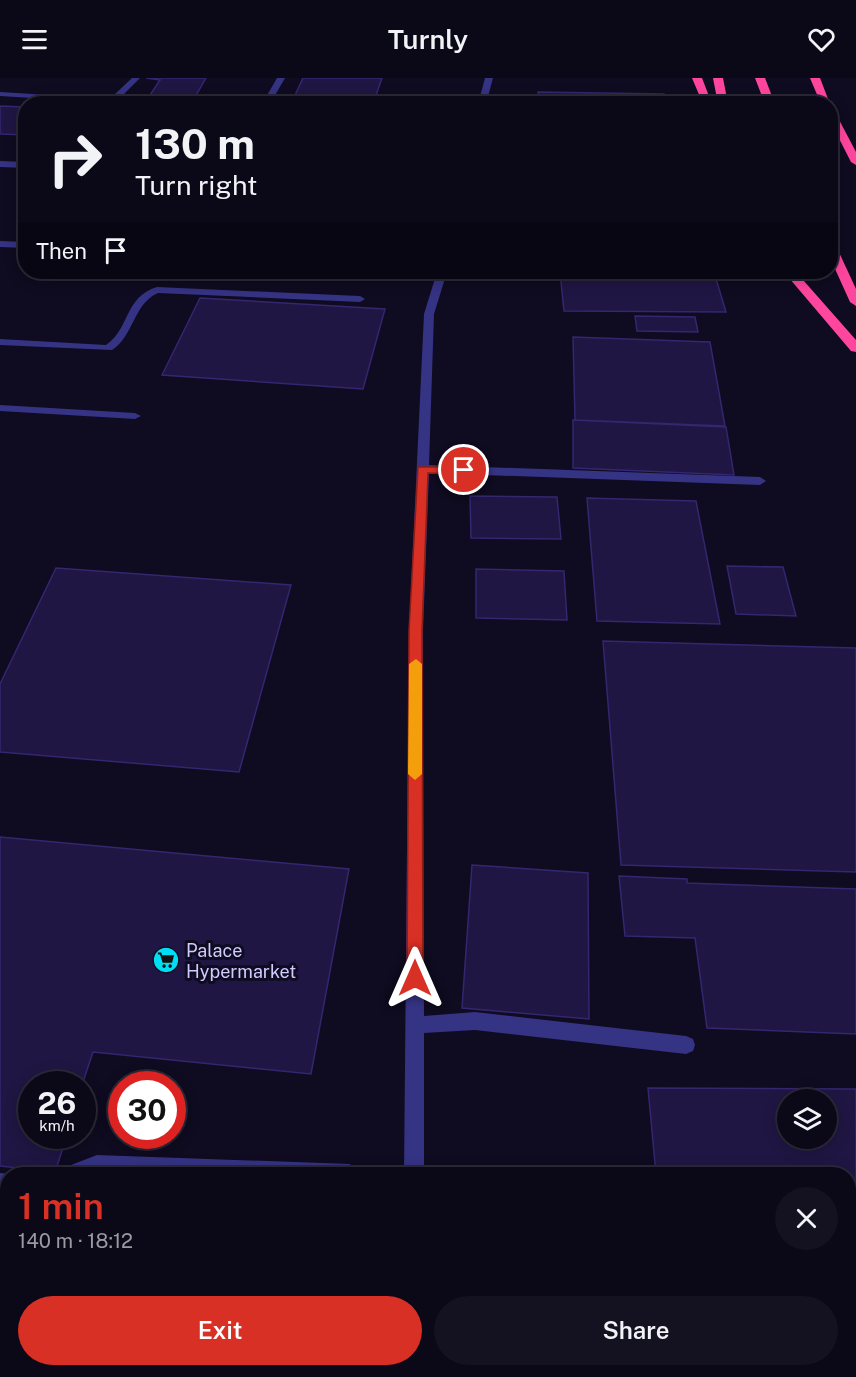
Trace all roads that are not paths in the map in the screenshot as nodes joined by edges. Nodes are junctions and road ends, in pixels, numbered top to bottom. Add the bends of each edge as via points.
1 (136, 78) edge
2 (281, 78) edge
3 (489, 78) edge
4 (697, 78) edge
5 (718, 78) edge
6 (760, 78) edge
7 (815, 78) edge
8 (0, 94) edge
9 (39, 96) edge
10 (117, 96) edge
11 (271, 96) edge
12 (484, 96) edge
13 (705, 96) edge
14 (721, 96) edge
15 (767, 96) edge
16 (823, 96) edge
17 (838, 127) edge
18 (856, 162) edge
19 (0, 164) edge
20 (18, 165) edge
21 (0, 244) edge
22 (18, 245) edge
23 (838, 263) edge
24 (440, 279) edge
25 (796, 279) edge
26 (360, 299) dead end
27 (856, 302) edge
28 (0, 342) edge
29 (856, 348) edge
30 (0, 408) edge
31 (135, 416) dead end
32 (422, 469) junction
33 (760, 481) dead end
34 (415, 1025) junction
35 (686, 1045) dead end
36 (92, 1167) edge
37 (154, 1167) edge
38 (414, 1167) edge

1 - 10 street
2 - 11 street
3 - 12 street
4 - 13 highway
5 - 14 highway
6 - 15 highway
7 - 16 highway
8 - 9 street
17 - 18 highway
19 - 20 street
21 - 22 street
23 - 27 highway
24 - 32 street via 429,314
25 - 29 highway
26 - 28 street via 157,290 140,300 116,342 108,348
30 - 31 street
32 - 33 street
32 - 34 street via 416,631
34 - 35 street via 475,1021
34 - 38 street
36 - 37 street

